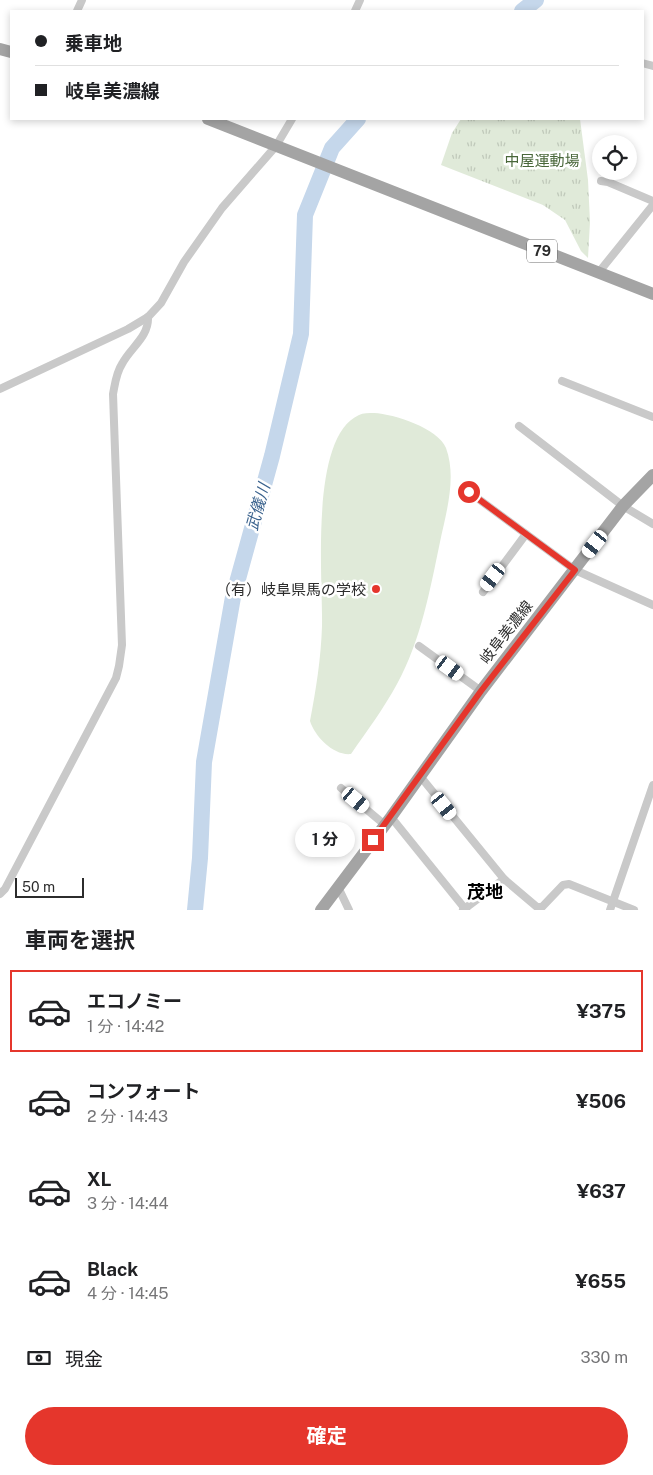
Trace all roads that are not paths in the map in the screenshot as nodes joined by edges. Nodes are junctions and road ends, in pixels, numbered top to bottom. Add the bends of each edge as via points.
1 (211, 120) edge
2 (292, 120) edge
3 (282, 148) junction
4 (601, 181) dead end
5 (653, 203) edge
6 (599, 272) junction
7 (653, 294) edge
8 (148, 317) junction
9 (562, 381) dead end
10 (0, 389) edge
11 (653, 417) edge
12 (519, 426) dead end
13 (653, 475) edge
14 (469, 492) dead end
15 (624, 506) junction
16 (653, 524) edge
17 (526, 534) junction
18 (575, 570) junction
19 (483, 592) dead end
20 (653, 605) edge
21 (418, 646) dead end
22 (481, 691) junction
23 (420, 776) junction
24 (653, 785) edge
25 (341, 788) dead end
26 (388, 821) junction
27 (504, 879) junction
28 (338, 887) junction
29 (0, 894) edge
30 (611, 906) edge
31 (320, 910) edge
32 (349, 910) edge
33 (465, 910) edge
34 (634, 910) edge

1 - 3 main road, 79
2 - 3 street
3 - 6 main road, 79
3 - 8 street via 222,208 184,262 161,303
4 - 5 street
5 - 6 street
6 - 7 main road, 79
8 - 10 street
8 - 29 street via 149,325 116,376 113,394 122,646 120,666
9 - 11 street
12 - 15 street
13 - 15 main road, 岐阜美濃線
14 - 17 street
15 - 16 street
15 - 18 main road, 岐阜美濃線
17 - 18 street
17 - 19 street
18 - 20 street
18 - 22 main road, 岐阜美濃線
21 - 22 street
22 - 23 main road, 岐阜美濃線
23 - 26 main road, 岐阜美濃線
23 - 27 street
24 - 30 street
25 - 26 street
26 - 28 main road, 岐阜美濃線
26 - 33 street
27 - 30 street via 537,907 563,885 569,884
27 - 33 street
28 - 31 main road, 岐阜美濃線
28 - 32 street
30 - 34 street

